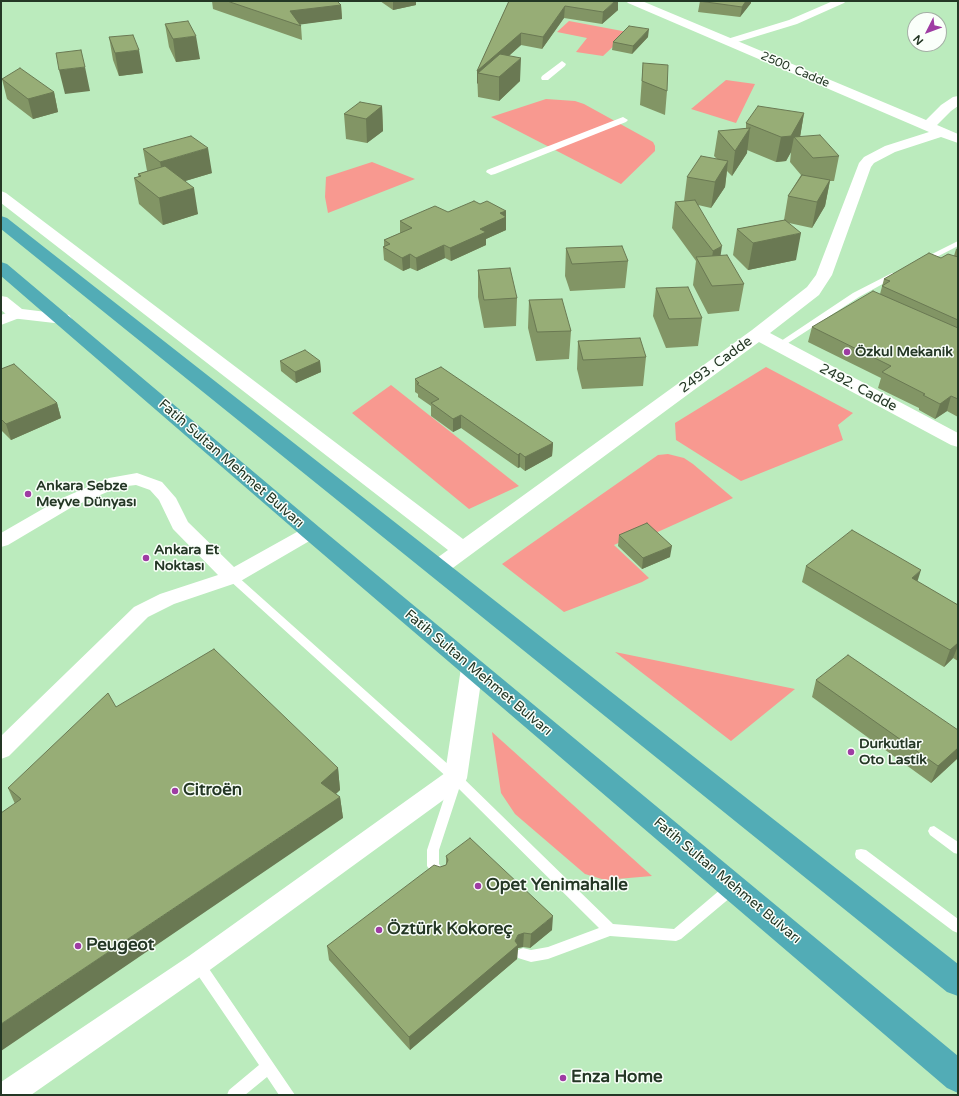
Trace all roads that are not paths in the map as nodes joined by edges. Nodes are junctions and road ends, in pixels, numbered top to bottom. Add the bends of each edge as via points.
1 (632, 1) edge
2 (841, 1) edge
3 (728, 42) junction
4 (562, 64) dead end
5 (545, 78) dead end
6 (958, 100) edge
7 (623, 120) dead end
8 (943, 133) edge
9 (492, 172) dead end
10 (1, 196) edge
11 (1, 221) edge
12 (958, 243) edge
13 (928, 258) junction
14 (940, 263) edge
15 (915, 265) edge
16 (1, 267) edge
17 (902, 271) edge
18 (1, 301) edge
19 (9, 317) edge
20 (63, 319) junction
21 (758, 334) junction
22 (779, 345) junction
23 (958, 441) edge
24 (311, 532) junction
25 (1, 541) edge
26 (462, 550) junction
27 (438, 568) junction
28 (232, 577) junction
29 (472, 668) junction
30 (1, 750) edge
31 (456, 778) junction
32 (934, 831) dead end
33 (958, 849) edge
34 (861, 854) dead end
35 (441, 874) edge
36 (734, 886) junction
37 (958, 927) edge
38 (610, 930) junction
39 (523, 954) dead end
40 (198, 964) junction
41 (957, 980) edge
42 (268, 1066) junction
43 (958, 1077) edge
44 (7, 1095) edge
45 (234, 1095) edge
46 (288, 1095) edge

1 - 3 street, 2500. Cadde
2 - 3 street via 793,22
3 - 8 street, 2500. Cadde
4 - 5 street
6 - 8 street via 946,108
7 - 9 street
8 - 21 street, 2493. Cadde via 890,149 869,160 864,166 824,275 813,291
10 - 26 street
11 - 27 highway
12 - 13 lane
13 - 14 lane
13 - 15 lane
16 - 20 highway, Fatih Sultan Mehmet Bulvarı
17 - 22 lane
18 - 19 street
19 - 20 street
20 - 24 highway, Fatih Sultan Mehmet Bulvarı
21 - 22 street, 2492. Cadde
21 - 26 street, 2493. Cadde
22 - 23 street, 2492. Cadde
24 - 28 street
24 - 29 highway, Fatih Sultan Mehmet Bulvarı
25 - 28 street via 66,503 115,482 137,479 156,486 167,498 180,525
26 - 27 street, 2493. Cadde
27 - 41 highway
28 - 30 street via 167,599 141,612
28 - 31 lane
29 - 31 street
29 - 36 highway, Fatih Sultan Mehmet Bulvarı
31 - 35 lane via 433,850 433,866
31 - 38 lane
31 - 40 street
32 - 33 lane
34 - 37 lane
36 - 38 lane via 676,934
36 - 43 highway, Fatih Sultan Mehmet Bulvarı
38 - 39 lane via 548,953 531,956
40 - 42 lane
40 - 44 street
42 - 45 lane
42 - 46 lane

